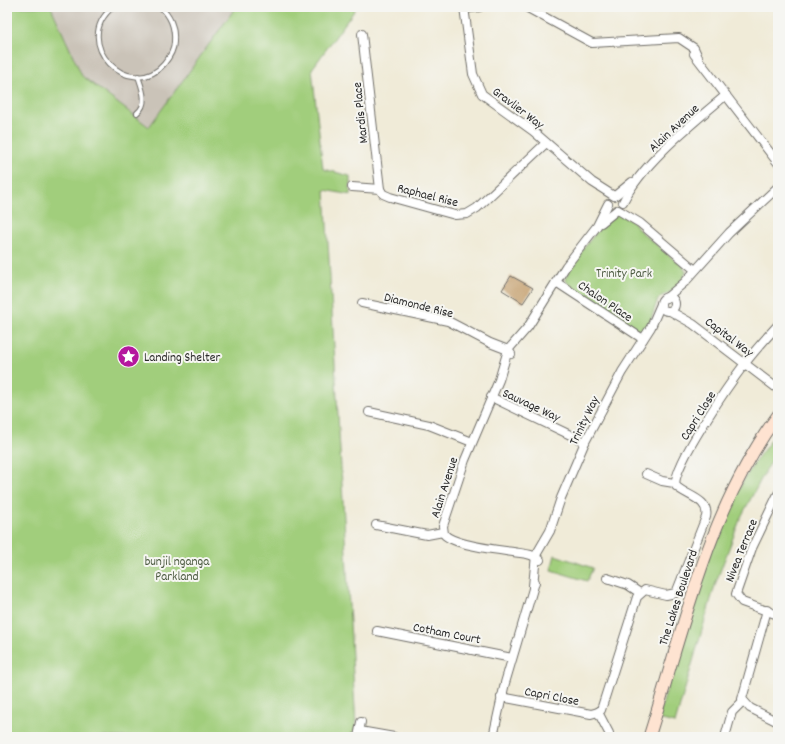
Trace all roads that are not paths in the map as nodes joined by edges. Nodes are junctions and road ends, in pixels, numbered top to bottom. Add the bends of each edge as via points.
1 (113, 7) edge
2 (160, 7) edge
3 (480, 7) edge
4 (526, 7) edge
5 (464, 8) edge
6 (362, 34) dead end
7 (138, 76) junction
8 (726, 94) junction
9 (137, 113) dead end
10 (546, 143) junction
11 (778, 163) edge
12 (638, 178) junction
13 (352, 187) dead end
14 (778, 187) edge
15 (380, 189) junction
16 (612, 199) junction
17 (624, 203) junction
18 (617, 210) junction
19 (640, 223) junction
20 (597, 226) junction
21 (695, 270) junction
22 (556, 282) junction
23 (686, 282) junction
24 (666, 298) junction
25 (362, 303) dead end
26 (661, 304) junction
27 (672, 307) junction
28 (778, 325) edge
29 (651, 327) junction
30 (643, 339) junction
31 (508, 353) junction
32 (746, 363) junction
33 (776, 386) edge
34 (491, 397) junction
35 (369, 412) dead end
36 (778, 415) edge
37 (778, 427) edge
38 (472, 442) junction
39 (584, 442) junction
40 (646, 474) dead end
41 (674, 483) junction
42 (735, 488) junction
43 (778, 494) edge
44 (775, 507) edge
45 (376, 525) dead end
46 (443, 532) junction
47 (537, 558) junction
48 (607, 578) dead end
49 (640, 593) junction
50 (767, 610) junction
51 (778, 615) edge
52 (377, 631) dead end
53 (512, 658) junction
54 (501, 697) junction
55 (742, 702) junction
56 (598, 712) junction
57 (655, 718) junction
58 (361, 722) dead end
59 (778, 722) edge
60 (609, 733) dead end
61 (359, 734) edge
62 (394, 737) edge
63 (493, 737) edge
64 (649, 737) edge
65 (654, 737) edge
66 (725, 737) edge

1 - 7 lane via 100,23 99,48 105,60 114,69
2 - 7 lane via 171,21 175,33 174,46 170,57 161,67
3 - 5 street
4 - 8 street via 592,43 663,40 681,43 698,57
5 - 10 street, Gravlier Way via 477,87 487,99
6 - 15 street, Mardis Place
7 - 9 lane via 144,98 143,107
8 - 11 street
8 - 12 street, Alain Avenue
10 - 15 street, Raphael Rise via 477,208 467,214 455,215 390,197
10 - 16 street, Gravlier Way
12 - 16 street, Alain Avenue
12 - 17 street, Alain Avenue
13 - 15 street, Raphael Rise
14 - 21 street, Trinity Way via 729,233
16 - 17 street via 622,198
16 - 18 street via 610,208
16 - 20 street, Alain Avenue
17 - 18 street via 622,208
17 - 19 street
18 - 19 street
18 - 20 street, Alain Avenue
19 - 21 street
20 - 22 street, Alain Avenue
21 - 23 street, Trinity Way
22 - 30 street, Chalon Place
22 - 31 street, Alain Avenue via 528,327
23 - 24 street, Trinity Way
23 - 27 street, Trinity Way
24 - 26 street, Trinity Way
24 - 27 street, Capital Way via 672,299
25 - 31 street, Diamonde Rise via 442,320
26 - 27 street via 662,308
26 - 29 street, Trinity Way
27 - 29 street, Trinity Way
27 - 32 street, Capital Way
28 - 32 street, Capri Close
29 - 30 street, Trinity Way
30 - 39 street, Trinity Way via 608,396
31 - 34 street, Alain Avenue
32 - 33 street, Capital Way
32 - 41 street, Capri Close via 696,437 675,476
34 - 38 street, Alain Avenue
34 - 39 street, Sauvage Way
35 - 38 street via 429,425
36 - 42 street, The Lakes Boulevard via 750,458
37 - 42 street, The Lakes Boulevard
38 - 46 street, Alain Avenue via 451,499
39 - 47 street, Trinity Way via 564,491 548,544
40 - 41 street
41 - 49 street via 682,492 704,505 706,517 676,593 666,595 645,590
42 - 57 street, The Lakes Boulevard via 699,573
43 - 44 street, Nivea Terrace
44 - 50 street, Nivea Terrace via 752,548 736,591 742,602
45 - 46 street via 427,535
46 - 47 street, Alain Avenue via 453,540
47 - 53 street, Trinity Way via 538,575
48 - 49 street via 628,585
49 - 56 street via 635,601 606,700
50 - 51 street, Nivea Terrace
50 - 55 street
52 - 53 street, Cotham Court
53 - 54 street, Trinity Way
54 - 56 street, Capri Close via 580,713
54 - 63 street, Trinity Way
55 - 59 street
55 - 66 street via 732,712
56 - 60 street
57 - 64 street, The Lakes Boulevard
57 - 65 street, The Lakes Boulevard
58 - 61 street
61 - 62 street

